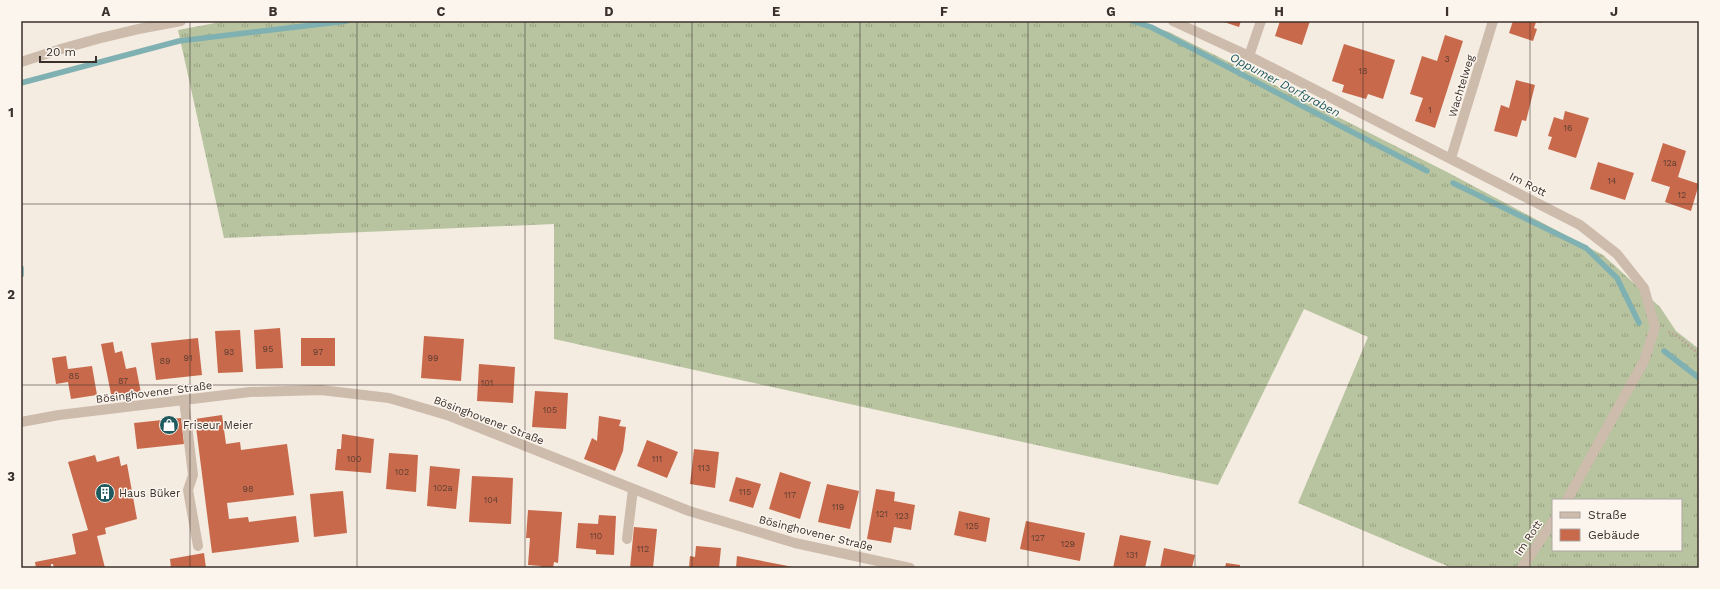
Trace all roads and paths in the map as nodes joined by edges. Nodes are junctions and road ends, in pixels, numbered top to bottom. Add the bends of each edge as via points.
1 (181, 21) edge
2 (1173, 21) edge
3 (1261, 21) edge
4 (1493, 21) edge
5 (1249, 56) junction
6 (21, 62) edge
7 (1451, 158) junction
8 (1655, 327) junction
9 (1699, 354) edge
10 (184, 400) junction
11 (21, 422) edge
12 (633, 489) junction
13 (1568, 499) edge
14 (1552, 523) edge
15 (627, 539) dead end
16 (198, 546) dead end
17 (910, 568) edge
18 (1522, 568) edge

1 - 6 street via 63,47
2 - 5 street, Im Rott
3 - 5 street
4 - 7 street, Wachtelweg
5 - 7 street, Im Rott
7 - 8 street, Im Rott via 1580,225 1617,254 1644,288
8 - 9 path via 1676,335
8 - 13 street via 1644,361
10 - 11 street, Bösinghovener Straße
10 - 12 street, Bösinghovener Straße via 250,392 321,390 389,398 450,416
10 - 16 street via 193,475 188,490
12 - 15 street
12 - 17 street, Bösinghovener Straße via 689,511 794,543
14 - 18 street, Im Rott

